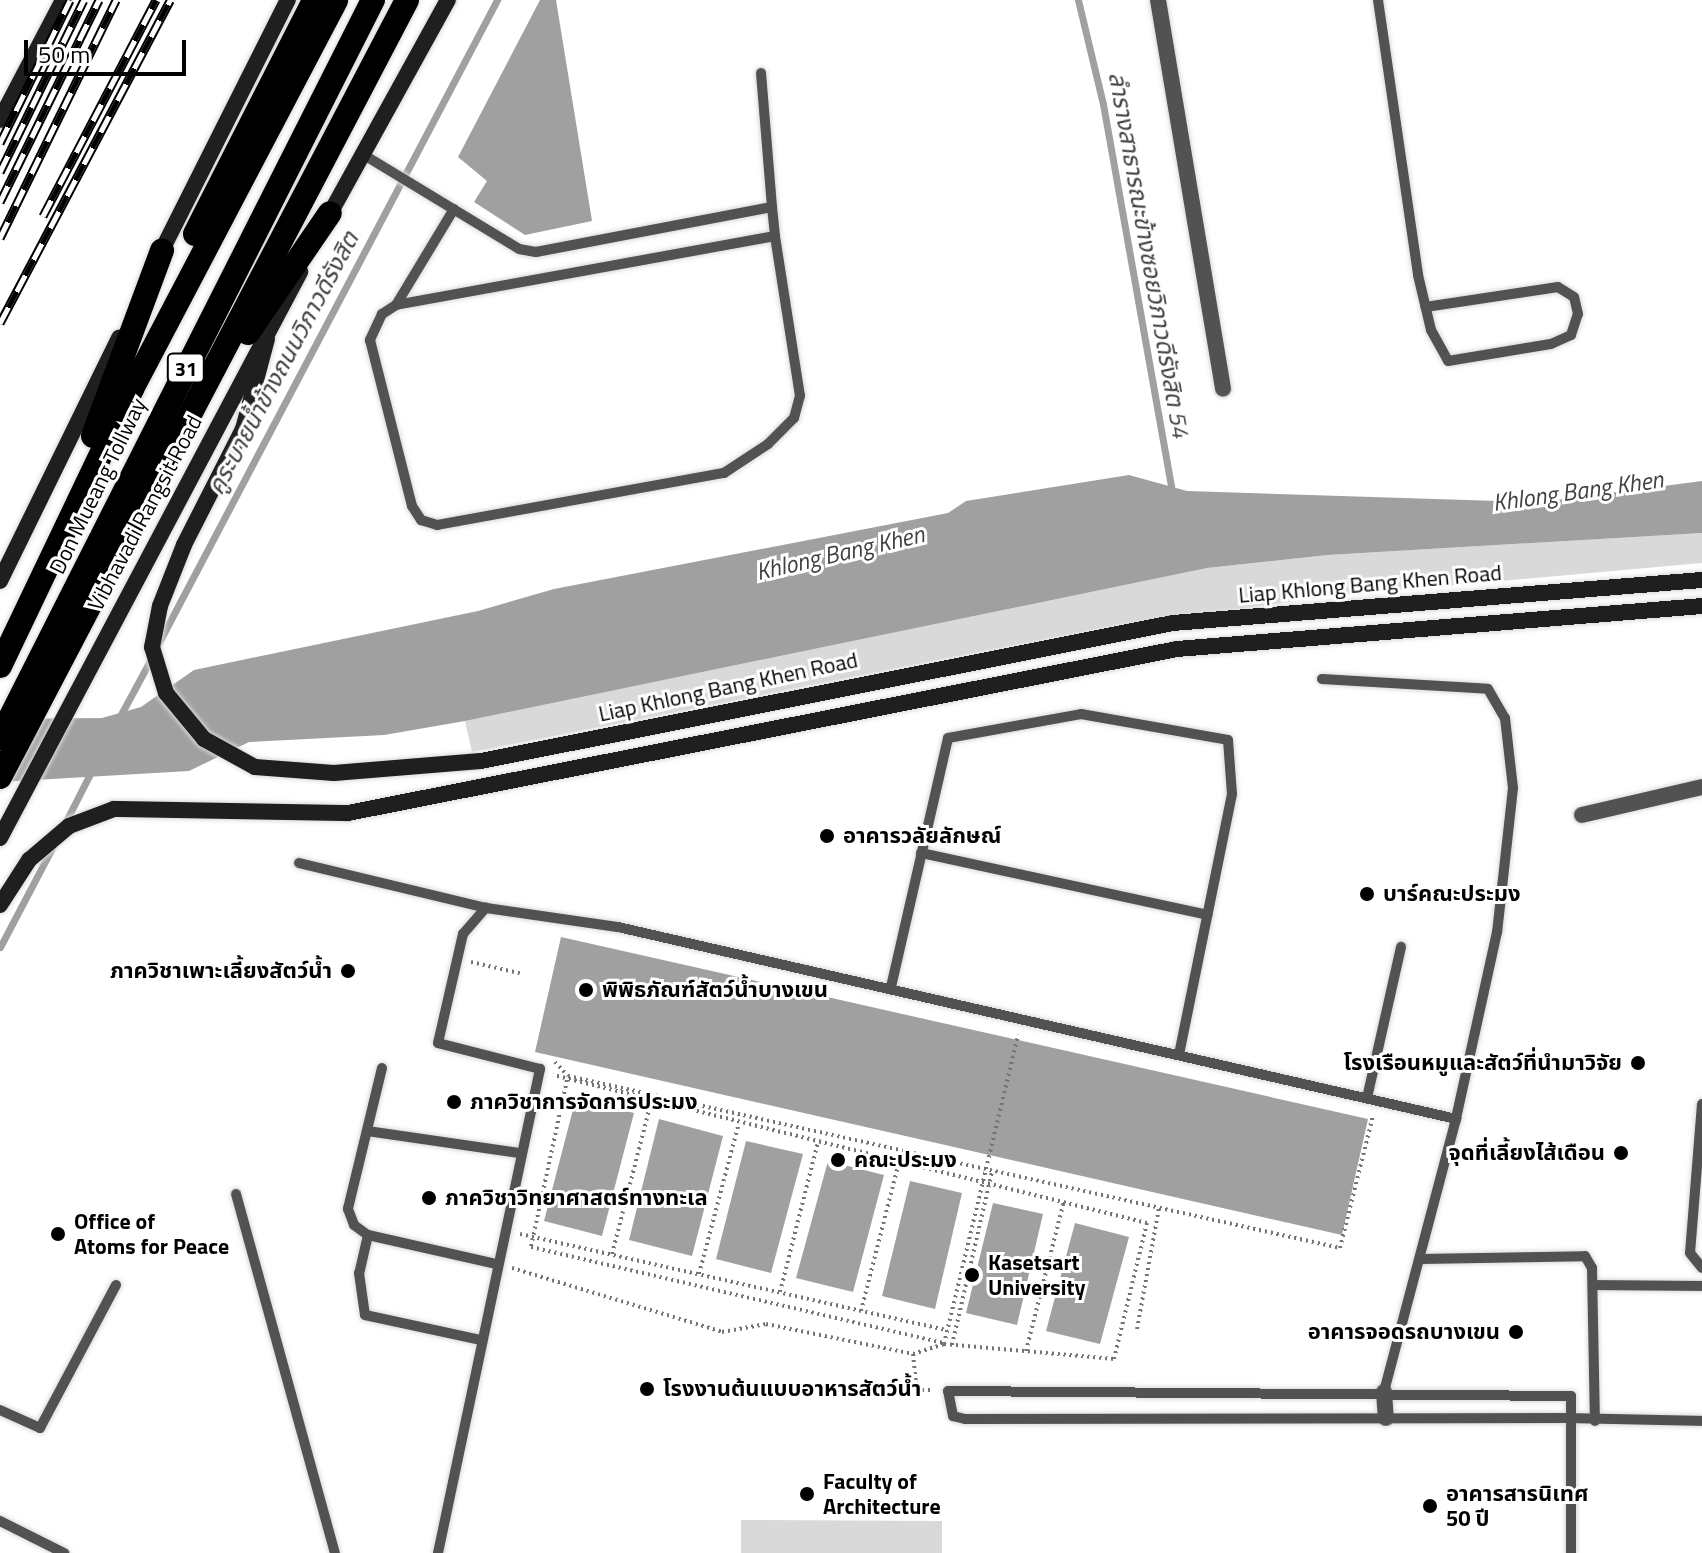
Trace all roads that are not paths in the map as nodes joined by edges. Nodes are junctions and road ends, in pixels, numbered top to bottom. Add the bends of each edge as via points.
1 (63, 0) edge
2 (288, 0) edge
3 (314, 0) edge
4 (336, 0) edge
5 (373, 0) edge
6 (407, 0) edge
7 (448, 0) edge
8 (1158, 0) edge
9 (1378, 0) edge
10 (761, 73) dead end
11 (0, 120) edge
12 (364, 155) junction
13 (772, 207) junction
14 (454, 209) junction
15 (330, 213) junction
16 (775, 236) junction
17 (162, 250) junction
18 (396, 305) junction
19 (1426, 307) junction
20 (267, 339) junction
21 (1223, 389) dead end
22 (186, 425) junction
23 (93, 436) junction
24 (1702, 580) edge
25 (0, 581) edge
26 (1702, 606) edge
27 (0, 635) edge
28 (0, 666) edge
29 (1322, 679) dead end
30 (0, 738) edge
31 (0, 777) edge
32 (1702, 787) edge
33 (1582, 815) dead end
34 (0, 838) edge
35 (921, 853) junction
36 (299, 863) dead end
37 (0, 905) edge
38 (486, 908) junction
39 (1207, 915) junction
40 (1401, 947) dead end
41 (891, 987) junction
42 (1179, 1054) junction
43 (382, 1068) dead end
44 (1372, 1099) junction
45 (1702, 1104) edge
46 (1456, 1119) junction
47 (367, 1131) junction
48 (519, 1153) junction
49 (236, 1194) dead end
50 (368, 1235) junction
51 (1421, 1259) junction
52 (497, 1264) junction
53 (1702, 1268) edge
54 (116, 1285) dead end
55 (1593, 1285) junction
56 (1702, 1286) edge
57 (481, 1340) junction
58 (1384, 1392) junction
59 (0, 1410) edge
60 (1386, 1418) junction
61 (1571, 1418) junction
62 (1595, 1421) junction
63 (1702, 1421) edge
64 (0, 1521) edge
65 (64, 1553) edge
66 (335, 1553) edge
67 (438, 1553) edge
68 (1571, 1553) edge

1 - 11 main road
2 - 17 main road
3 - 23 highway, 31
4 - 28 highway, Don Mueang Tollway / 31 via 132,389
5 - 30 highway, Don Mueang Tollway / 31
6 - 22 highway, Vibhavadi Rangsit Road / 31
7 - 12 main road, Vibhavadi Rangsit Road / 31
8 - 21 street
9 - 19 lane
10 - 13 lane
12 - 14 lane
12 - 15 main road, Vibhavadi Rangsit Road / 31
13 - 14 lane via 536,252 507,244
13 - 16 lane
14 - 18 lane
15 - 20 main road, Vibhavadi Rangsit Road / 31
15 - 22 highway
16 - 18 lane
16 - 18 lane via 799,373 794,418 751,458 709,476 437,525 421,520 412,506 370,340 382,314
17 - 23 highway
17 - 25 main road
19 - 19 lane via 1558,287 1574,297 1578,314 1571,335 1551,344 1448,361 1431,330
20 - 24 main road, Liap Khlong Bang Khen Road via 243,429 184,545 160,606 152,647 166,693 204,739 255,767 334,773 481,761 1173,623
20 - 34 main road, Vibhavadi Rangsit Road / 31
22 - 31 highway, Vibhavadi Rangsit Road / 31
23 - 27 highway, 31
26 - 37 main road via 1177,649 348,813 114,809 69,826 29,860
29 - 46 lane via 1488,689 1505,718 1513,788 1497,932
32 - 33 street
35 - 39 lane
35 - 39 lane via 948,738 1081,714 1228,740 1232,794
35 - 41 lane
36 - 38 lane
38 - 41 lane via 618,927
38 - 48 lane via 463,934 438,1043 540,1069
39 - 42 lane
40 - 44 lane
41 - 42 lane
42 - 44 lane
43 - 47 lane
44 - 46 lane
45 - 53 lane via 1690,1253
46 - 51 lane
47 - 48 lane
47 - 50 lane via 348,1209 354,1225
48 - 52 lane
49 - 66 lane
50 - 52 lane
50 - 57 lane via 359,1273 365,1315
51 - 55 lane via 1585,1256
51 - 58 lane
52 - 57 lane
54 - 59 lane via 40,1428
55 - 56 lane
55 - 62 lane
57 - 67 lane
58 - 60 street
58 - 60 lane via 948,1391 953,1416 965,1419
58 - 61 lane via 1571,1396
60 - 61 lane
61 - 62 lane
61 - 68 lane
62 - 63 lane
64 - 65 lane

